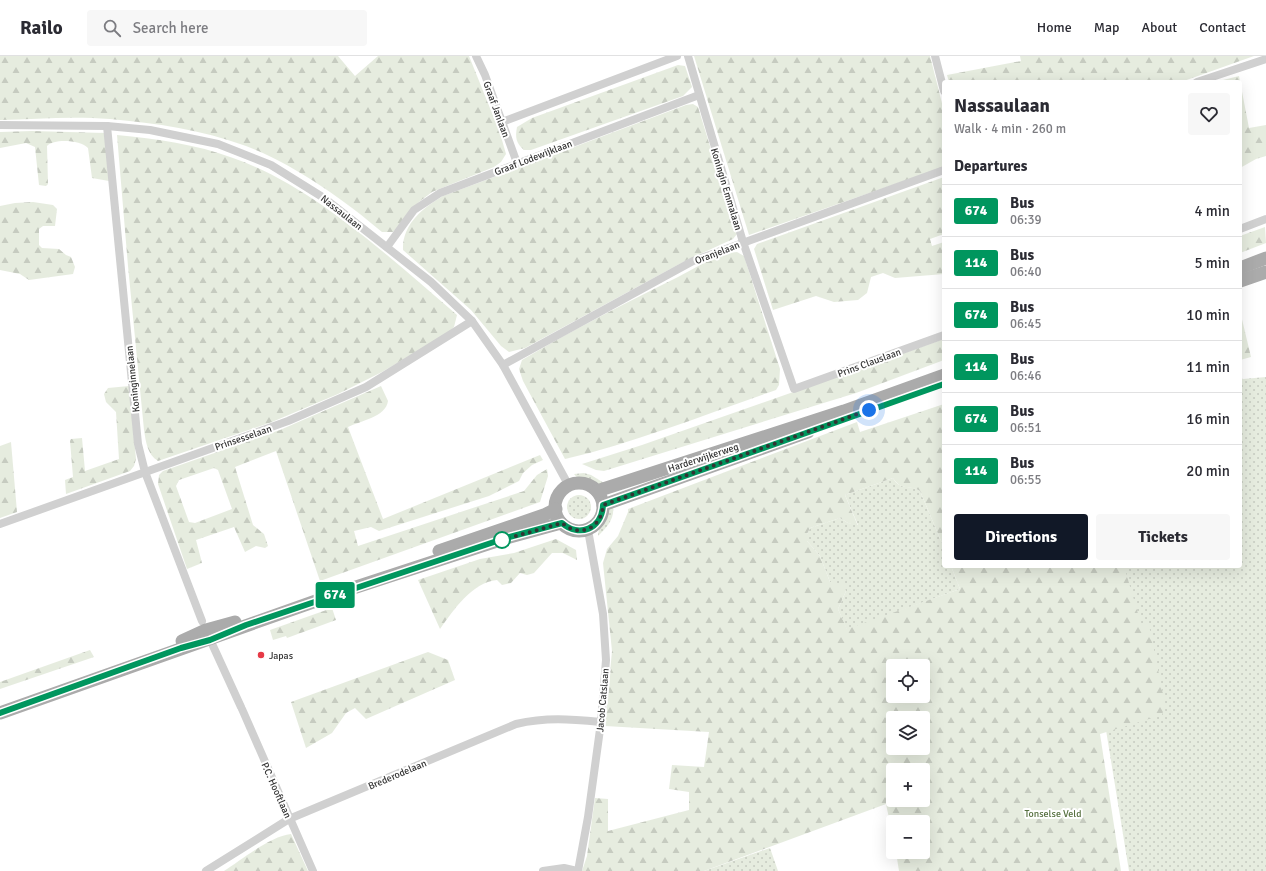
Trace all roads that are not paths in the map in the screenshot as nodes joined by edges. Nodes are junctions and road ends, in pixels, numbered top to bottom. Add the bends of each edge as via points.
1 (476, 56) edge
2 (677, 56) edge
3 (688, 56) edge
4 (935, 56) edge
5 (1266, 59) edge
6 (1203, 80) edge
7 (942, 83) edge
8 (699, 95) junction
9 (502, 122) junction
10 (0, 124) edge
11 (107, 126) junction
12 (517, 163) junction
13 (942, 171) edge
14 (1266, 220) edge
15 (1242, 228) edge
16 (743, 242) junction
17 (387, 247) junction
18 (1266, 258) edge
19 (1242, 267) edge
20 (1266, 272) edge
21 (1242, 280) edge
22 (472, 321) junction
23 (942, 336) edge
24 (503, 365) junction
25 (942, 376) edge
26 (942, 385) edge
27 (794, 389) joint
28 (145, 472) junction
29 (569, 486) junction
30 (597, 491) junction
31 (603, 505) junction
32 (556, 509) junction
33 (562, 523) junction
34 (0, 524) edge
35 (588, 530) junction
36 (206, 630) junction
37 (0, 704) edge
38 (0, 713) edge
39 (601, 722) junction
40 (289, 819) junction
41 (206, 871) edge
42 (313, 871) edge
43 (542, 871) edge
44 (577, 871) edge

1 - 9 street, Graaf Janlaan
2 - 9 street
3 - 8 street, Koningin Emmalaan
4 - 7 street
5 - 6 street
8 - 12 street, Graaf Lodewijklaan
8 - 16 street, Koningin Emmalaan
9 - 12 street, Graaf Janlaan
10 - 11 street, Nassaulaan
11 - 17 street, Nassaulaan via 150,130 218,144 272,165 324,198
11 - 28 street, Koninginnelaan via 138,444
12 - 17 street, Graaf Lodewijklaan via 440,193 414,210
13 - 16 street, Oranjelaan
14 - 15 street
16 - 24 street, Oranjelaan via 693,261
16 - 27 street, Koningin Emmalaan
17 - 22 street, Nassaulaan via 431,282
18 - 19 main road
20 - 21 main road
22 - 24 street, Nassaulaan
22 - 28 street, Prinsesselaan via 366,387 288,421
23 - 27 street, Prins Clauslaan
24 - 29 street, Nassaulaan
25 - 30 main road, Harderwijkerweg via 844,411
26 - 31 main road, Harderwijkerweg
28 - 34 street, Prinsesselaan
28 - 36 street, Koninginnelaan
29 - 30 main road via 584,484
29 - 32 main road via 559,496
30 - 31 main road
31 - 35 main road via 600,520
32 - 33 main road
32 - 36 main road via 337,587
33 - 35 main road via 574,531
33 - 36 main road via 506,538 246,625
35 - 39 street, Jacob Catslaan via 598,577 606,637
36 - 37 main road via 179,642
36 - 38 main road via 181,648
36 - 40 street, P.C. Hooftlaan
39 - 40 street, Brederodelaan via 552,718 516,724
39 - 44 street, Jacob Catslaan via 588,817
40 - 41 street, Brederodelaan
40 - 42 street, P.C. Hooftlaan
43 - 44 street via 564,868

